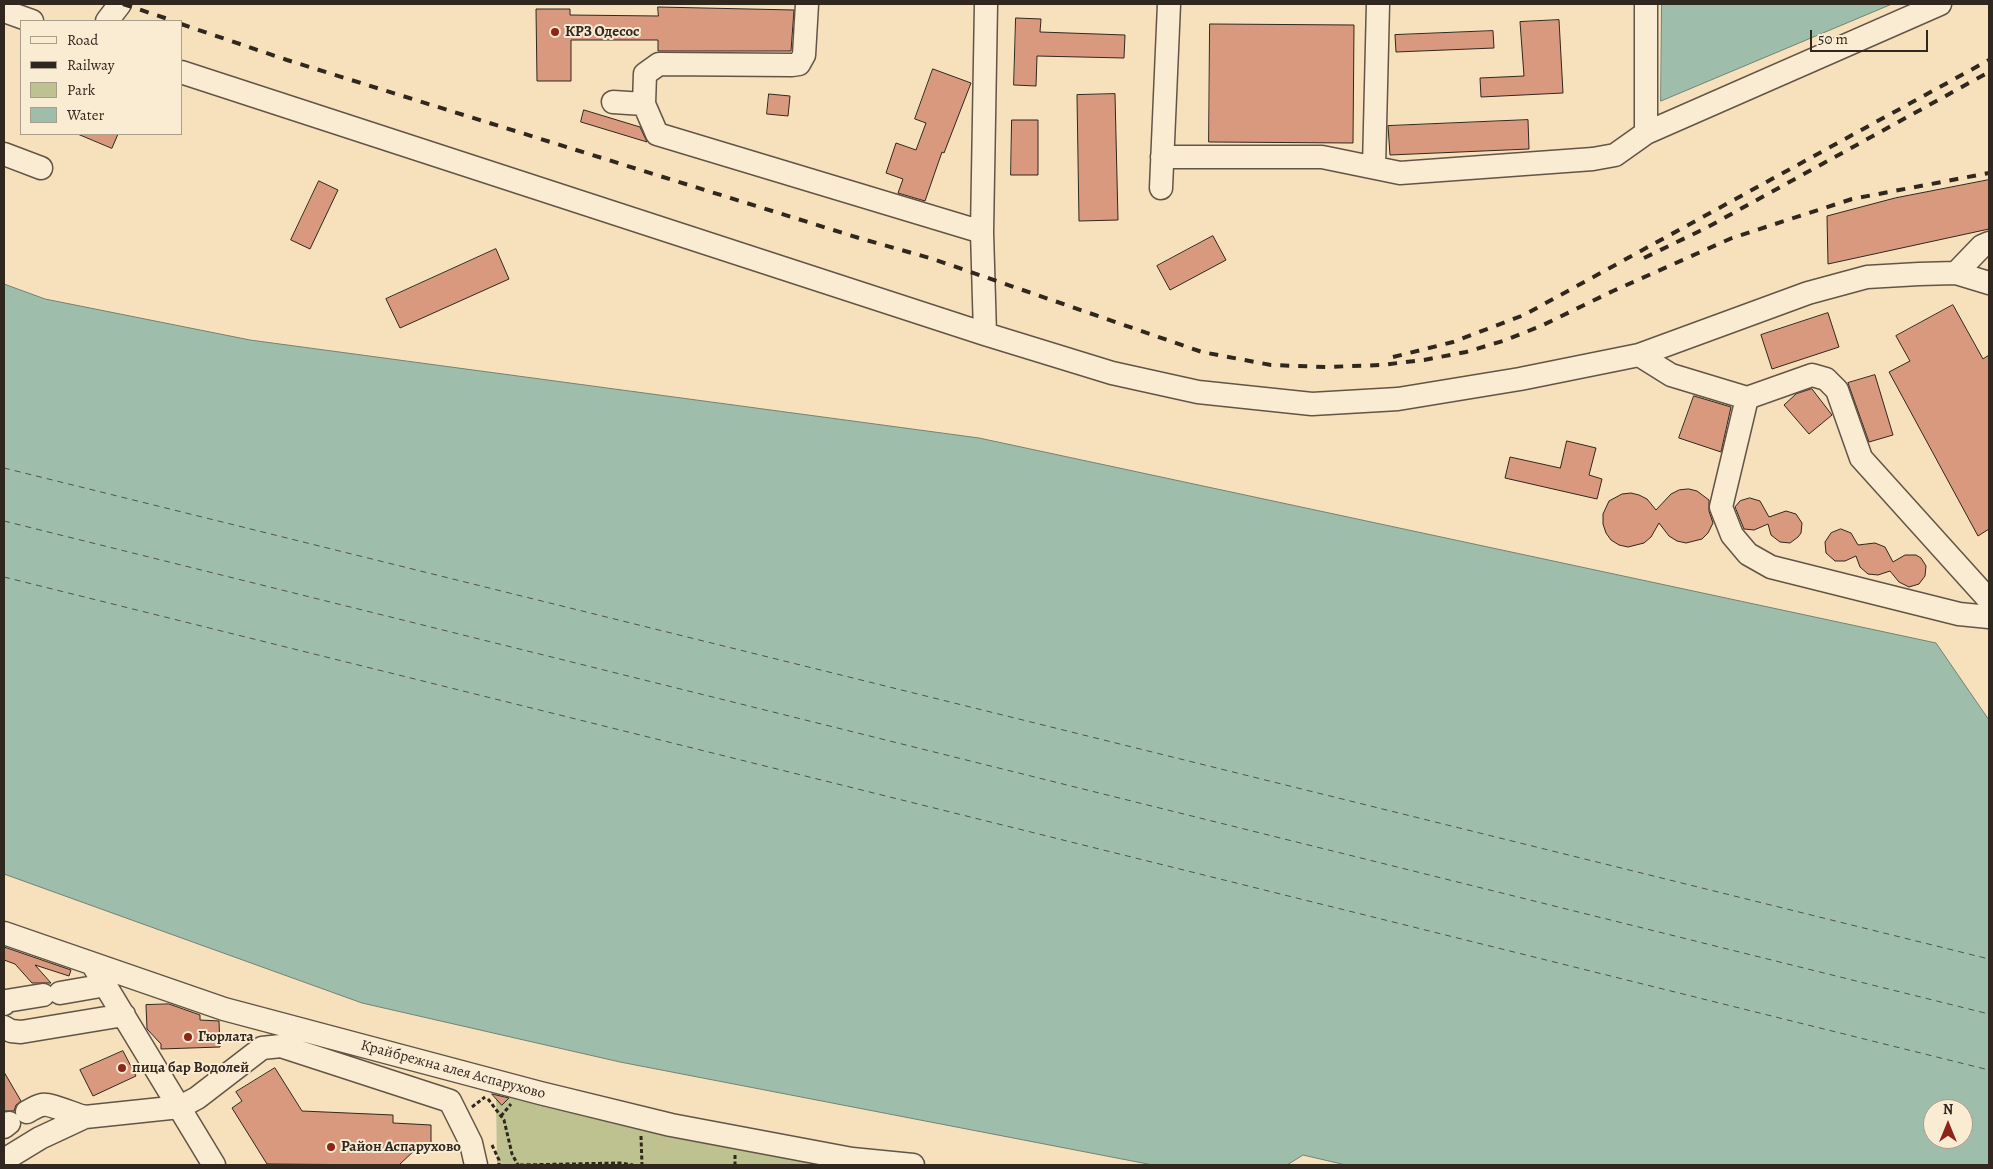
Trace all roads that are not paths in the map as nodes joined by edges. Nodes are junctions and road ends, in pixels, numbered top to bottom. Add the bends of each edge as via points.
1 (120, 4) edge
2 (807, 4) edge
3 (986, 4) edge
4 (1170, 4) edge
5 (1378, 4) edge
6 (1646, 4) edge
7 (1940, 4) edge
8 (4, 12) edge
9 (29, 20) edge
10 (108, 20) edge
11 (182, 72) edge
12 (612, 102) dead end
13 (644, 104) junction
14 (1646, 133) junction
15 (4, 154) edge
16 (1162, 157) junction
17 (1374, 167) junction
18 (41, 168) dead end
19 (1161, 188) dead end
20 (982, 232) junction
21 (1989, 243) edge
22 (1956, 273) junction
23 (1989, 283) edge
24 (985, 334) junction
25 (1640, 355) junction
26 (1747, 398) junction
27 (1989, 600) edge
28 (1989, 617) edge
29 (4, 933) edge
30 (93, 965) junction
31 (106, 985) junction
32 (4, 1004) edge
33 (124, 1015) junction
34 (4, 1027) edge
35 (180, 1107) junction
36 (85, 1118) junction
37 (13, 1120) edge
38 (198, 1138) junction
39 (4, 1160) edge
40 (197, 1165) edge
41 (214, 1165) edge
42 (476, 1165) edge
43 (912, 1165) edge

1 - 10 street
2 - 13 street via 804,55 799,64 658,64 645,74
3 - 20 street
4 - 16 street
5 - 17 street
6 - 14 street
7 - 14 street
8 - 9 street
11 - 24 street
12 - 13 street
13 - 20 street via 657,134
14 - 17 street via 1614,155 1593,159 1400,173
15 - 18 street
16 - 17 street via 1322,157
16 - 19 street
20 - 24 street
21 - 22 street
22 - 23 street
22 - 25 street via 1859,280 1808,293
24 - 25 street via 1112,373 1198,392 1312,404 1398,399
25 - 26 street via 1671,375
26 - 27 street via 1812,375 1826,378 1837,390 1861,458
26 - 28 street via 1720,507 1732,535 1748,554 1771,567 1959,614
29 - 30 street, Крайбрежна алея Аспарухово
30 - 31 street
30 - 43 street, Крайбрежна алея Аспарухово via 224,1009 641,1118 837,1156
31 - 32 street via 6,1001
31 - 33 street
33 - 34 street via 21,1032
33 - 35 street
35 - 36 street
35 - 38 street
35 - 42 street via 197,1098 262,1048 280,1046 450,1101 471,1143
36 - 37 street via 52,1105 42,1105
36 - 39 street via 40,1138
38 - 40 street
38 - 41 street

